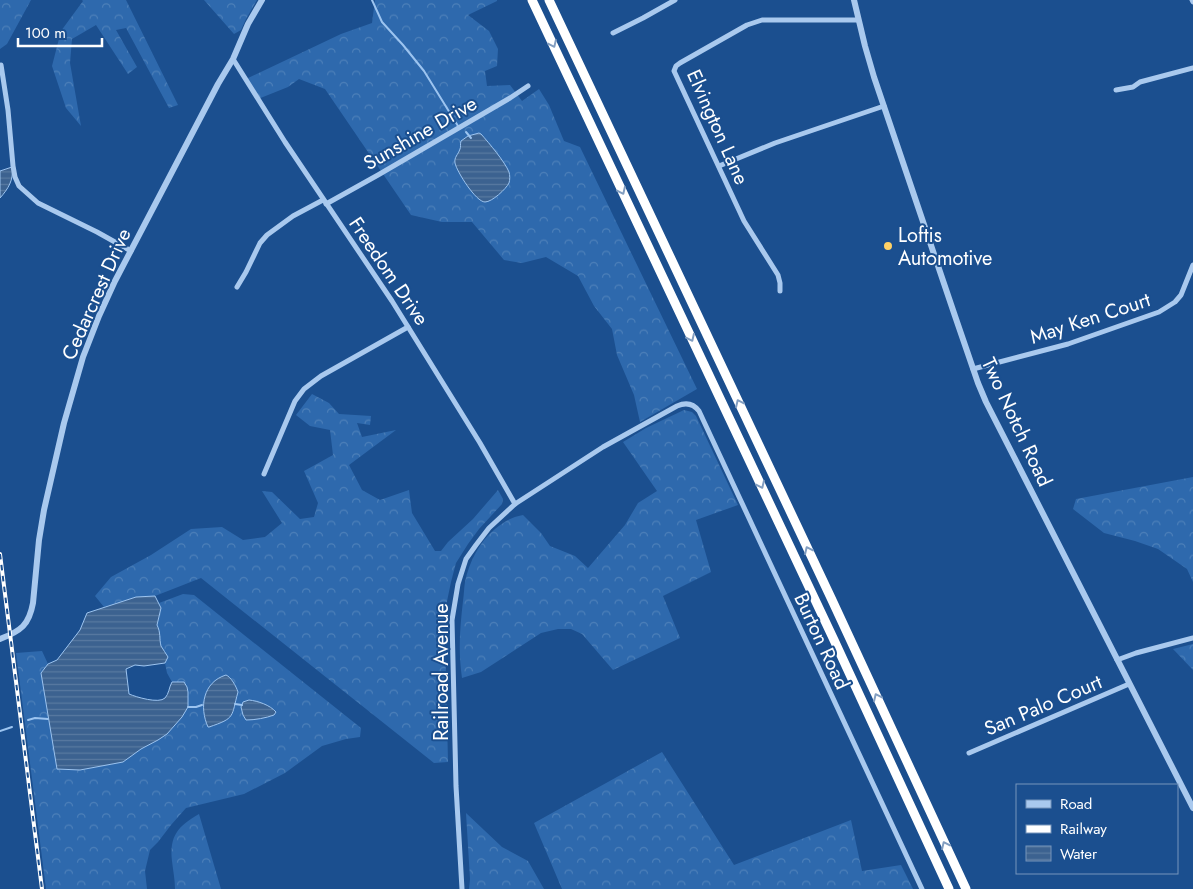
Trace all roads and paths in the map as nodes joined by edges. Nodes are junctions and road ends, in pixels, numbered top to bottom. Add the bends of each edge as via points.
1 (262, 0) edge
2 (532, 0) edge
3 (549, 0) edge
4 (675, 0) edge
5 (854, 0) edge
6 (858, 20) junction
7 (612, 33) dead end
8 (233, 59) junction
9 (1, 65) dead end
10 (1193, 68) edge
11 (528, 86) dead end
12 (1116, 90) dead end
13 (884, 106) junction
14 (719, 166) junction
15 (325, 202) junction
16 (131, 251) junction
17 (1193, 265) edge
18 (237, 287) dead end
19 (780, 291) dead end
20 (408, 326) junction
21 (973, 369) junction
22 (696, 406) joint
23 (264, 474) dead end
24 (515, 504) junction
25 (1193, 638) edge
26 (0, 639) edge
27 (1117, 660) junction
28 (1130, 684) junction
29 (969, 753) dead end
30 (1193, 808) edge
31 (462, 889) edge
32 (922, 889) edge
33 (949, 889) edge
34 (966, 889) edge

1 - 8 street, Cedarcrest Drive
2 -> 33 highway
34 -> 3 highway
4 - 7 street
5 - 6 street, Two Notch Road
6 - 13 street, Two Notch Road
6 - 14 street, Elvington Lane via 762,20 748,24 676,66 676,76
8 - 15 street, Freedom Drive
8 - 16 street, Cedarcrest Drive
9 - 16 street via 13,166 19,186 38,203
10 - 12 street
11 - 15 street, Sunshine Drive via 378,175
13 - 14 street
13 - 21 street, Two Notch Road
14 - 19 street, Elvington Lane via 744,221 778,275
15 - 18 street, Sunshine Drive via 293,216 267,235
15 - 20 street, Freedom Drive
16 - 26 street, Cedarcrest Drive via 99,316 72,394 44,510 31,613 21,630
17 - 21 street, May Ken Court via 1181,295 1159,312 1068,344
20 - 23 street via 304,389 294,401
20 - 24 street, Freedom Drive
21 - 27 street, Two Notch Road via 1002,436
22 - 24 street, Railroad Avenue via 685,403 676,406
22 - 32 street, Burton Road
24 - 31 street, Railroad Avenue via 489,528 466,559 454,603 456,786
25 - 27 street
27 - 28 street, Two Notch Road
28 - 29 street, San Palo Court
28 - 30 street, Two Notch Road

